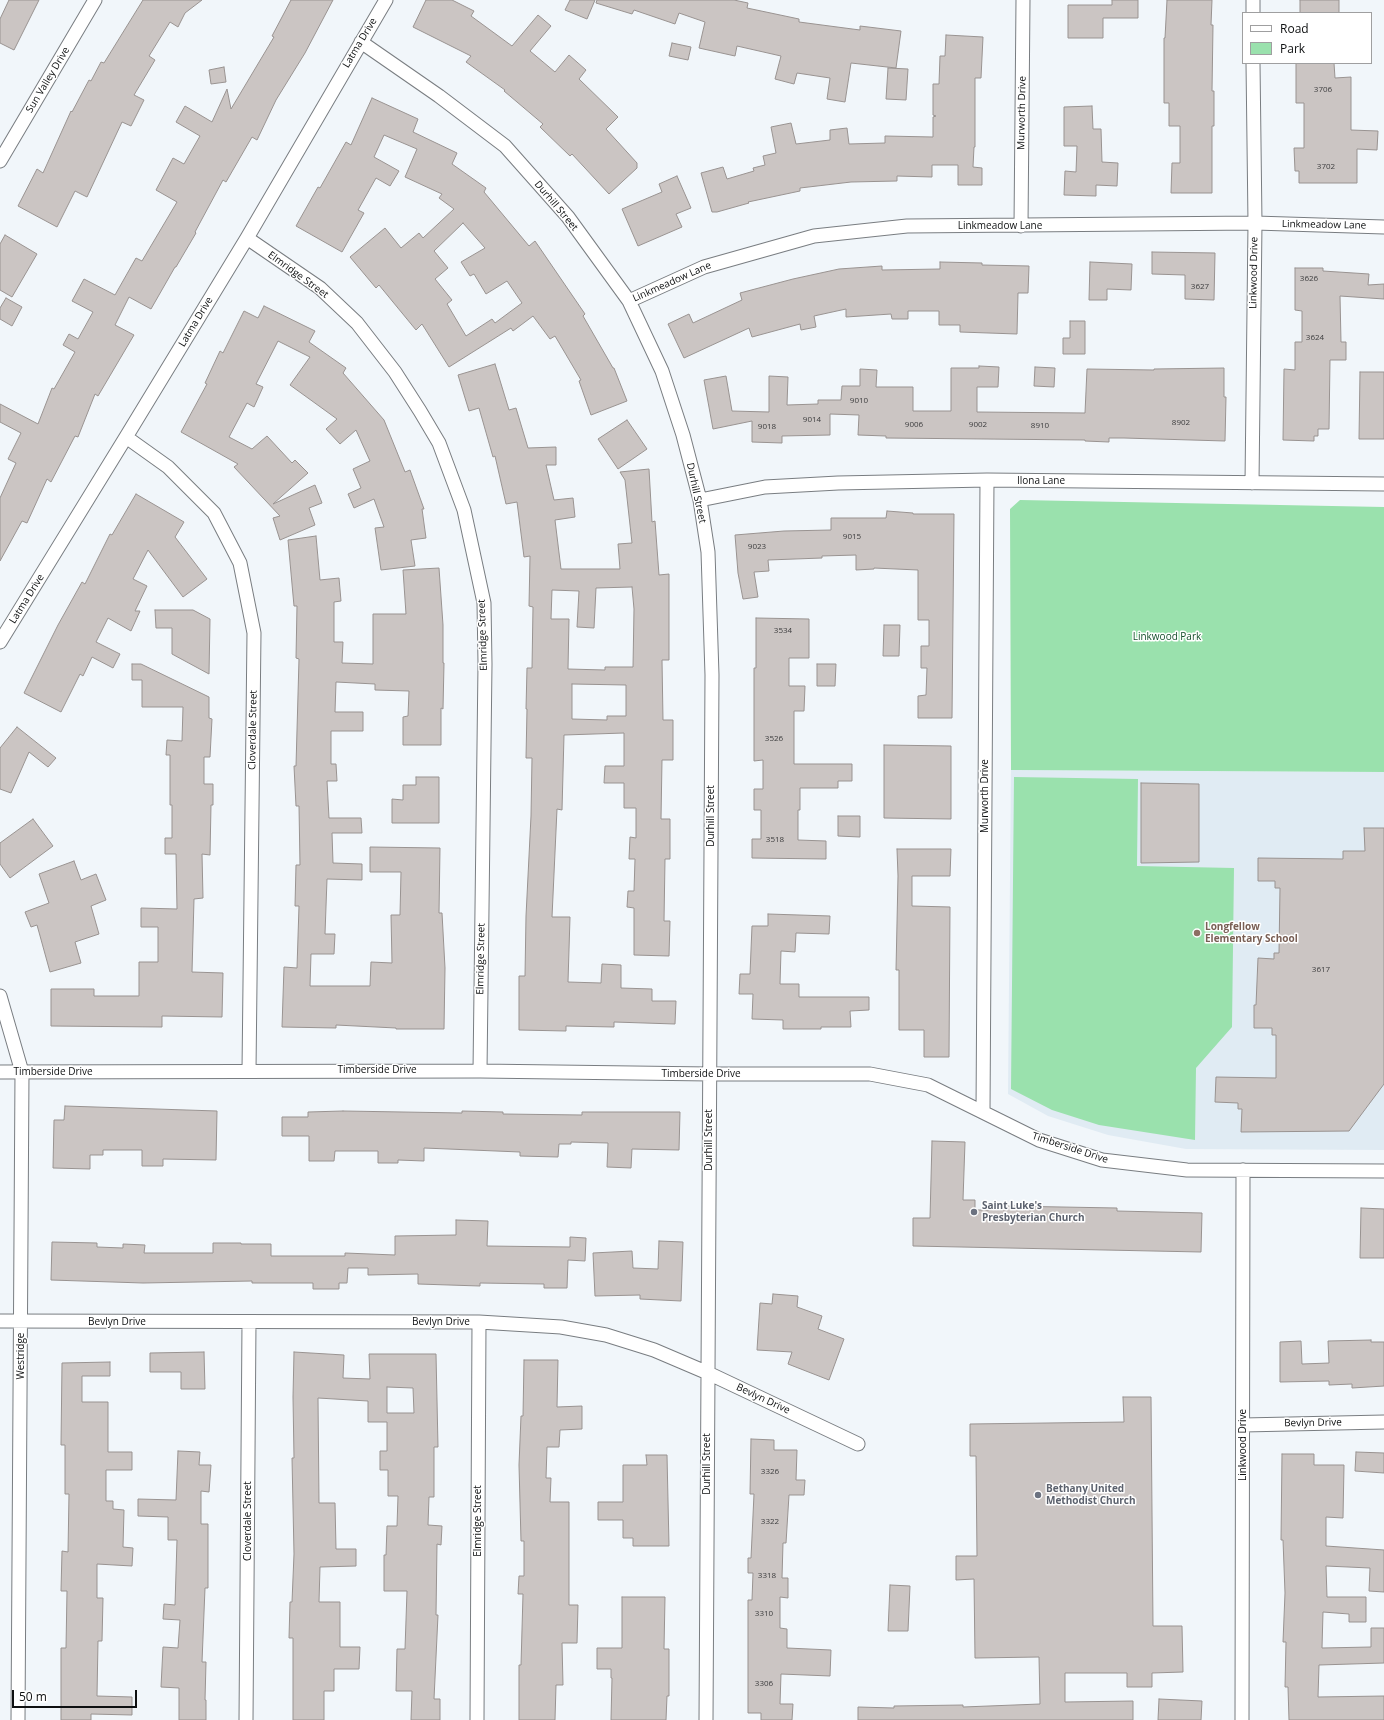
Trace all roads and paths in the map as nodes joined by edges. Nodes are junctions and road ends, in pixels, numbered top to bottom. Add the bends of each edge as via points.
1 (95, 0) edge
2 (386, 0) edge
3 (1023, 0) edge
4 (1253, 0) edge
5 (1253, 12) edge
6 (361, 42) junction
7 (1253, 64) edge
8 (0, 161) edge
9 (1255, 223) junction
10 (1021, 226) junction
11 (1384, 227) edge
12 (247, 238) junction
13 (629, 301) junction
14 (126, 438) junction
15 (986, 480) junction
16 (1252, 483) junction
17 (1384, 484) edge
18 (700, 500) junction
19 (0, 642) edge
20 (0, 996) edge
21 (249, 1070) junction
22 (480, 1070) junction
23 (0, 1072) edge
24 (22, 1072) junction
25 (710, 1074) junction
26 (983, 1111) junction
27 (1243, 1170) junction
28 (1384, 1171) edge
29 (0, 1321) edge
30 (21, 1321) junction
31 (249, 1322) junction
32 (479, 1322) junction
33 (708, 1373) junction
34 (1384, 1422) edge
35 (1243, 1425) junction
36 (858, 1444) dead end
37 (18, 1720) edge
38 (246, 1720) edge
39 (478, 1720) edge
40 (706, 1720) edge
41 (1242, 1720) edge

1 - 8 street, Sun Valley Drive
2 - 6 street, Latma Drive
3 - 10 street, Murworth Drive
4 - 5 street
6 - 12 street, Latma Drive
6 - 13 street, Durhill Street via 505,146 568,217
7 - 9 street, Linkwood Drive
9 - 10 street, Linkmeadow Lane
9 - 11 street, Linkmeadow Lane
9 - 16 street, Linkwood Drive
10 - 13 street, Linkmeadow Lane via 907,226 814,236 704,267
12 - 14 street, Latma Drive
12 - 22 street, Elmridge Street via 320,288 357,323 395,372 439,443 464,510 484,603
13 - 18 street, Durhill Street via 662,371 683,435
14 - 19 street, Latma Drive
14 - 21 street, Cloverdale Street via 168,467 214,513 240,563 254,634
15 - 16 street, Ilona Lane
15 - 18 street, Ilona Lane via 765,487
15 - 26 street, Murworth Drive
16 - 17 street, Ilona Lane
18 - 25 street, Durhill Street via 708,552 712,668
20 - 24 street, Westridge
21 - 22 street, Timberside Drive
21 - 24 street, Timberside Drive
22 - 25 street, Timberside Drive
23 - 24 street, Timberside Drive
24 - 30 street, Westridge
25 - 26 street, Timberside Drive via 870,1074 928,1085
25 - 33 street, Durhill Street
26 - 27 street, Timberside Drive via 1039,1140 1102,1160 1187,1170
27 - 28 street, Timberside Drive
27 - 35 street, Linkwood Drive
29 - 30 street, Bevlyn Drive
30 - 31 street, Bevlyn Drive
30 - 37 street, Westridge
31 - 32 street, Bevlyn Drive
31 - 38 street, Cloverdale Street
32 - 33 street, Bevlyn Drive via 561,1327 606,1335 654,1350
32 - 39 street, Elmridge Street
33 - 36 street, Bevlyn Drive
33 - 40 street, Durhill Street
34 - 35 street, Bevlyn Drive
35 - 41 street, Linkwood Drive

